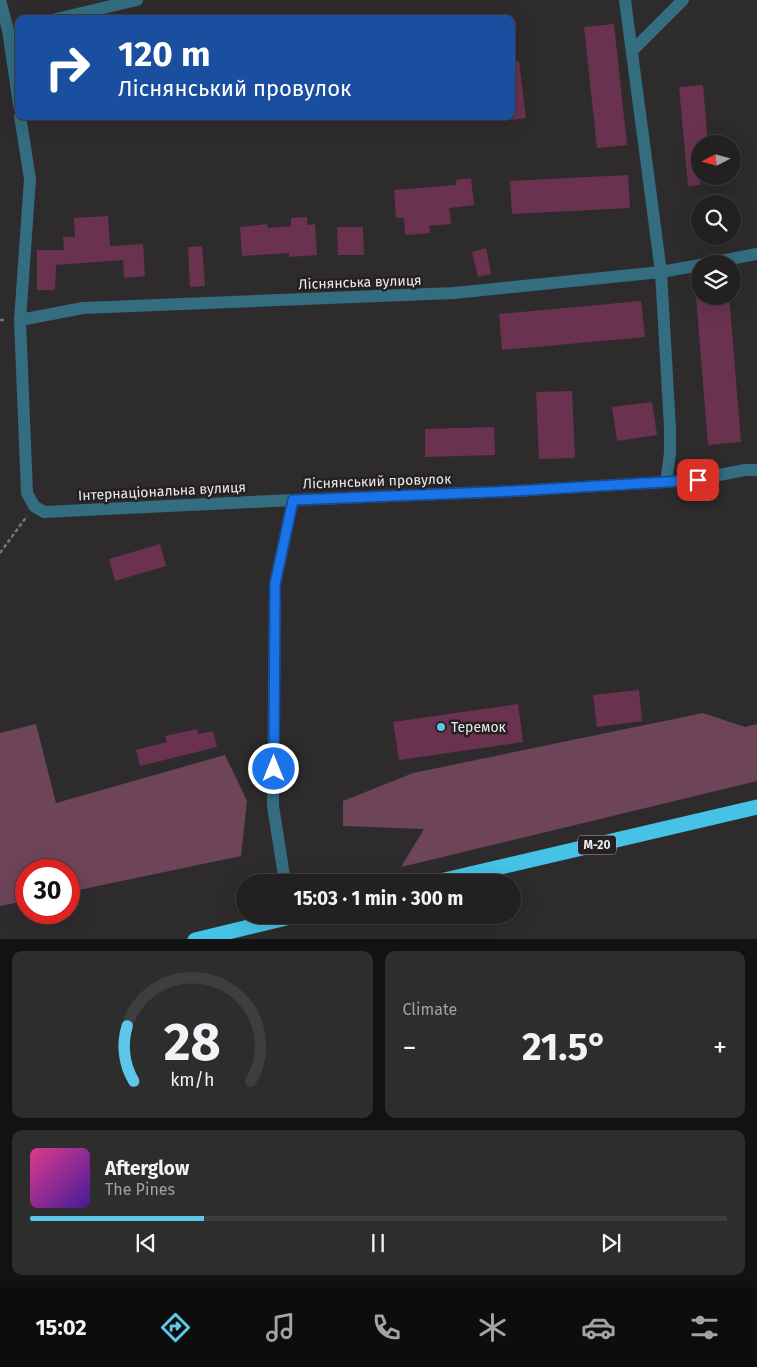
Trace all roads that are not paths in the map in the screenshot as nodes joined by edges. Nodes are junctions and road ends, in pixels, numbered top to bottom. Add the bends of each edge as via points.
1 (0, 0) edge
2 (137, 0) edge
3 (625, 0) edge
4 (683, 0) edge
5 (73, 15) edge
6 (13, 29) edge
7 (632, 51) junction
8 (15, 54) edge
9 (21, 120) edge
10 (757, 254) edge
11 (741, 257) edge
12 (691, 266) edge
13 (661, 272) junction
14 (20, 320) junction
15 (757, 470) edge
16 (666, 482) junction
17 (293, 500) junction
18 (757, 807) edge
19 (284, 874) edge
20 (470, 874) edge
21 (260, 924) edge
22 (199, 939) edge

1 - 6 street
2 - 5 street
3 - 7 street
4 - 7 street
6 - 8 street
7 - 13 street
9 - 14 street via 30,179
10 - 11 street
12 - 13 street, Ліснянська вулиця
13 - 14 street, Ліснянська вулиця via 454,293 83,308
13 - 16 street via 670,428
14 - 17 street, Інтернаціональна вулиця via 27,493 34,506 44,512
15 - 16 street, Ліснянський провулок
16 - 17 street, Ліснянський провулок
17 - 19 street, Ліснянський провулок via 275,584 273,806
18 - 20 highway, М-20
21 - 22 highway

